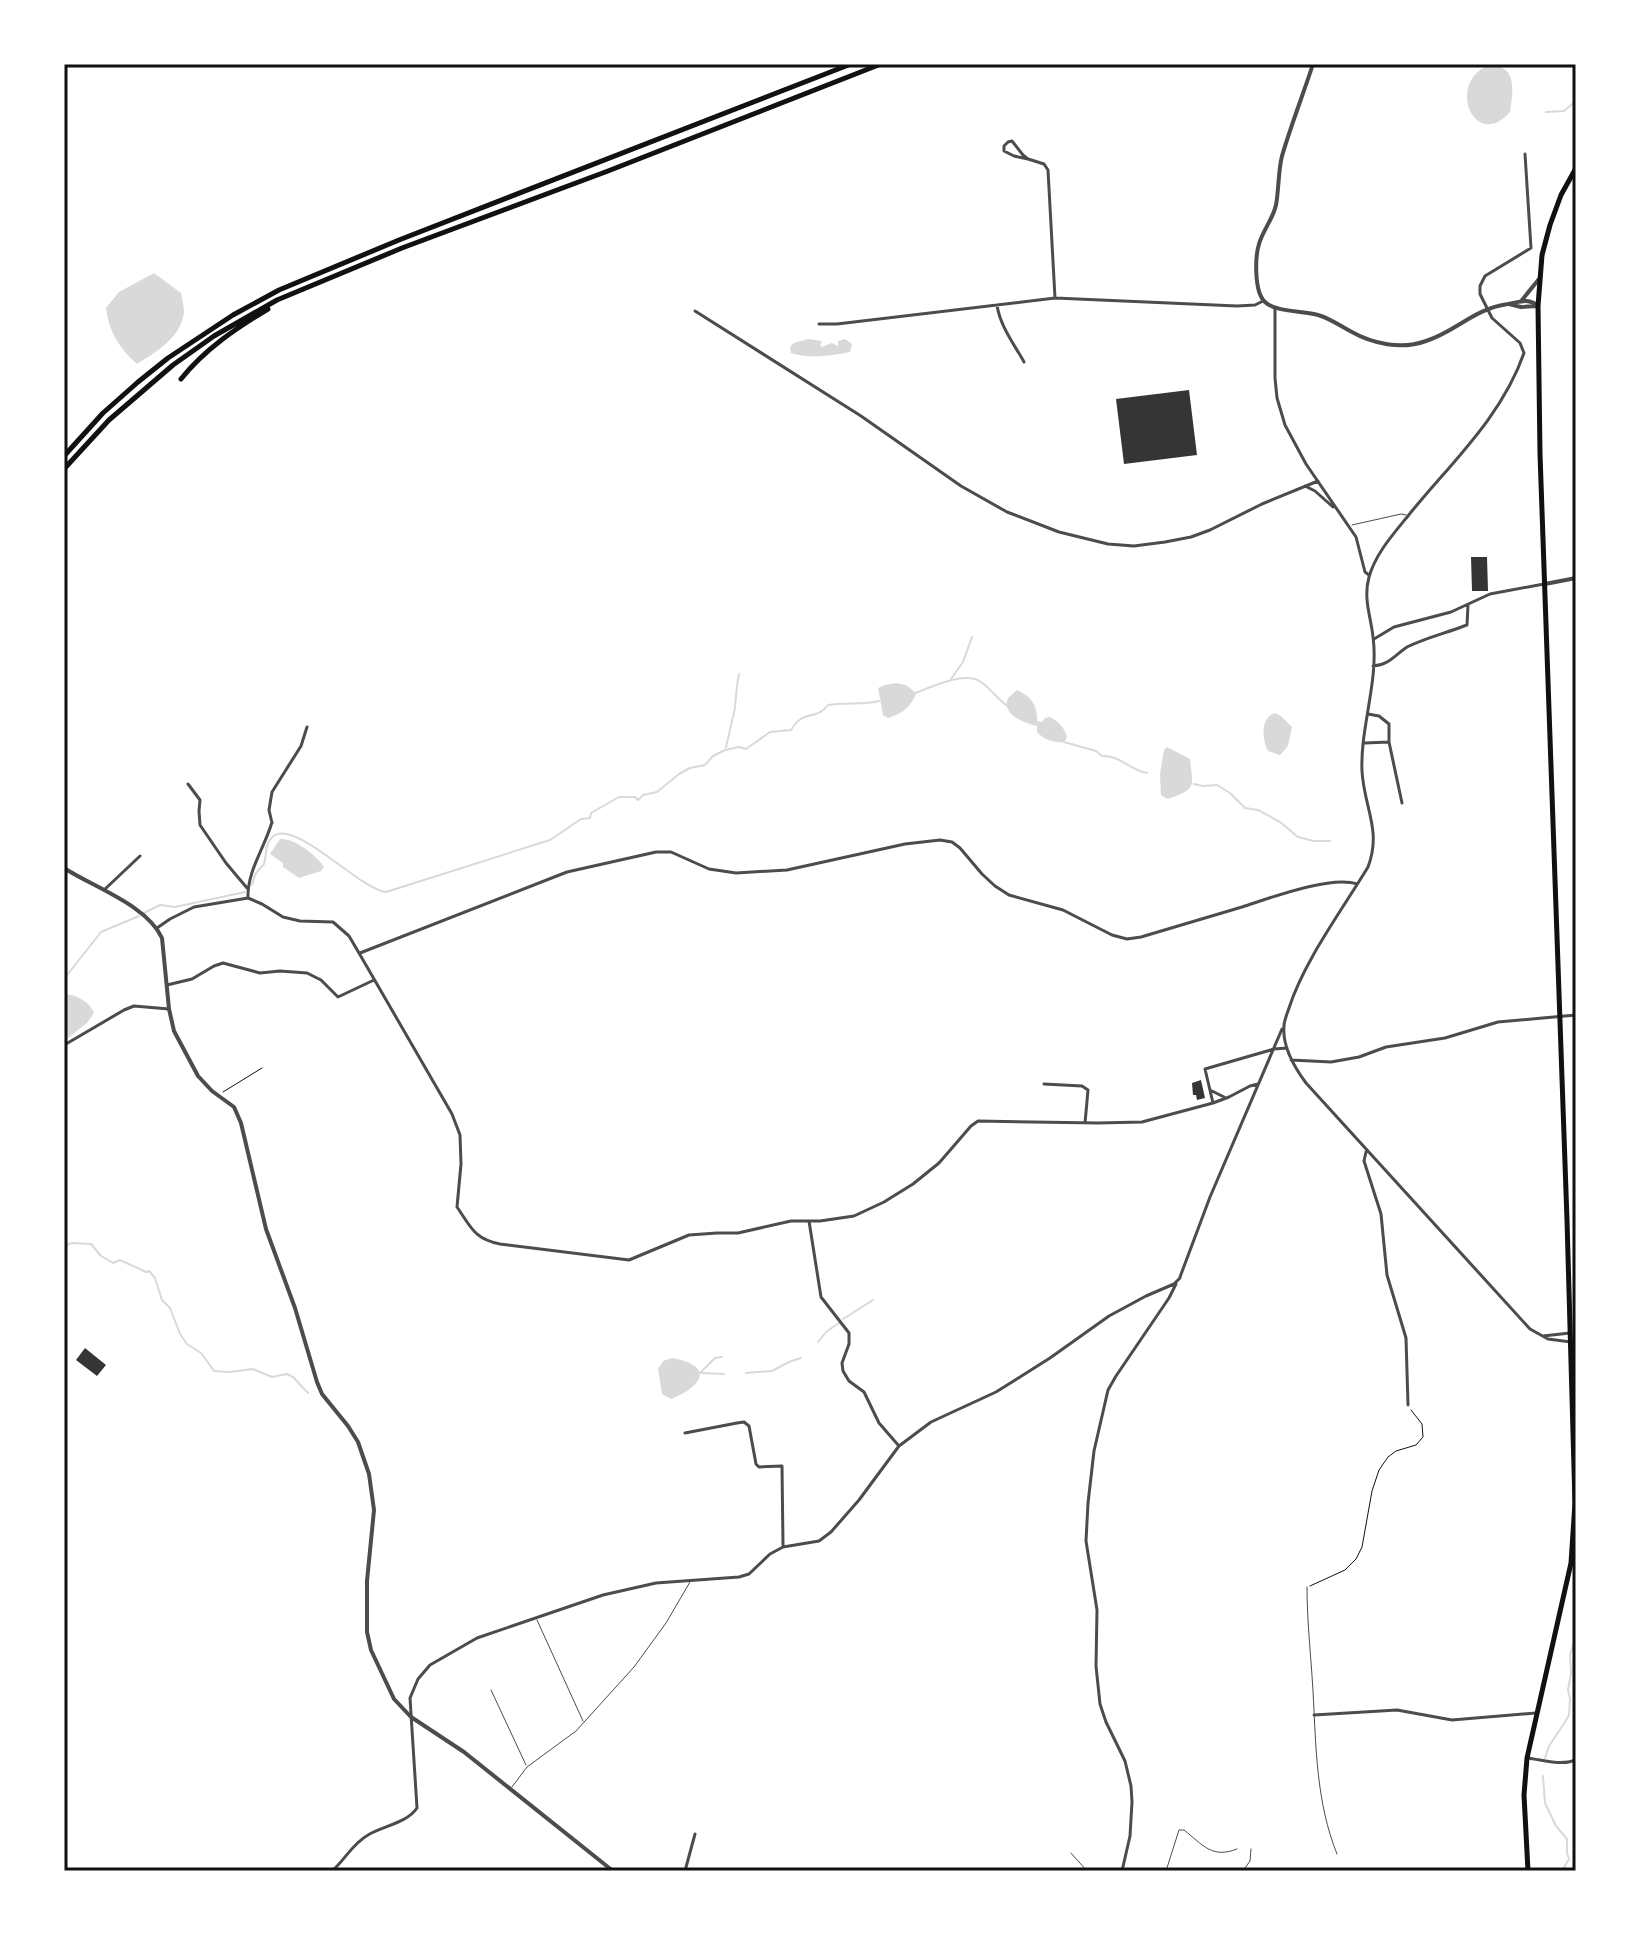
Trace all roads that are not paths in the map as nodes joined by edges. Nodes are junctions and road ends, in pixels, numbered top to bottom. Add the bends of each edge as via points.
1 (851, 64) edge
2 (881, 64) edge
3 (1313, 64) edge
4 (1525, 154) dead end
5 (1028, 159) junction
6 (1576, 168) edge
7 (1540, 276) junction
8 (1055, 298) junction
9 (277, 300) junction
10 (1263, 301) junction
11 (1520, 301) junction
12 (1508, 304) junction
13 (997, 305) junction
14 (1538, 306) junction
15 (1275, 308) junction
16 (1487, 308) junction
17 (695, 311) dead end
18 (819, 324) dead end
19 (1024, 362) dead end
20 (181, 379) dead end
21 (64, 456) edge
22 (64, 469) edge
23 (1318, 481) junction
24 (1305, 486) junction
25 (1339, 512) junction
26 (1408, 516) junction
27 (1349, 526) junction
28 (1369, 575) junction
29 (1576, 578) edge
30 (1545, 584) junction
31 (1468, 604) junction
32 (1374, 639) junction
33 (1373, 666) junction
34 (1368, 714) junction
35 (307, 727) dead end
36 (1389, 742) junction
37 (1365, 743) junction
38 (188, 784) dead end
39 (1402, 803) dead end
40 (140, 856) dead end
41 (64, 868) edge
42 (1357, 884) junction
43 (247, 888) junction
44 (104, 890) junction
45 (248, 898) junction
46 (157, 928) junction
47 (359, 953) junction
48 (374, 980) junction
49 (167, 985) junction
50 (169, 1009) junction
51 (1576, 1015) edge
52 (1284, 1026) junction
53 (66, 1044) edge
54 (1287, 1048) junction
55 (1274, 1049) junction
56 (1291, 1060) junction
57 (1044, 1084) dead end
58 (1258, 1084) junction
59 (1210, 1090) junction
60 (1229, 1097) junction
61 (1213, 1103) junction
62 (1085, 1123) junction
63 (1367, 1151) junction
64 (809, 1221) junction
65 (1180, 1278) junction
66 (1570, 1333) junction
67 (1539, 1335) junction
68 (1571, 1342) junction
69 (1408, 1405) road end
70 (685, 1433) dead end
71 (899, 1446) junction
72 (1576, 1503) edge
73 (783, 1547) junction
74 (691, 1580) junction
75 (1307, 1587) road end
76 (536, 1618) junction
77 (491, 1690) dead end
78 (1536, 1713) junction
79 (1314, 1715) junction
80 (411, 1717) junction
81 (584, 1722) junction
82 (1527, 1758) junction
83 (1576, 1760) edge
84 (527, 1767) junction
85 (510, 1789) junction
86 (695, 1834) dead end
87 (1237, 1849) dead end
88 (1251, 1849) dead end
89 (1071, 1853) dead end
90 (1337, 1854) dead end
91 (332, 1871) edge
92 (613, 1871) edge
93 (685, 1871) edge
94 (1087, 1871) edge
95 (1122, 1871) edge
96 (1166, 1871) edge
97 (1243, 1871) edge
98 (1528, 1871) edge

1 - 21 main road via 314,274 259,301 138,382
2 - 9 main road
3 - 10 street via 1282,156 1273,216 1258,251
4 - 16 street via 1531,248 1485,276 1480,294
5 - 5 street via 1012,141 1004,146 1007,153
5 - 8 street via 1048,170
6 - 7 main road via 1550,225
7 - 11 street
7 - 14 main road
8 - 10 street via 1237,306
8 - 13 street
9 - 20 main road via 213,346
9 - 22 main road via 214,336 140,391
10 - 15 street
11 - 12 street
11 - 14 street
12 - 14 street
12 - 16 street
13 - 18 street
13 - 19 street
14 - 30 main road
15 - 16 street via 1309,312 1374,342 1394,345 1427,341
15 - 23 street via 1279,406
16 - 26 street via 1523,348 1521,361 1488,422
17 - 24 street via 961,486 1059,532 1121,545 1165,542 1210,530
23 - 24 street
23 - 25 street
24 - 25 street
25 - 27 street
26 - 27 lane
26 - 28 street
27 - 28 street
28 - 32 street via 1366,596
29 - 30 street
30 - 31 street via 1498,592
30 - 66 main road
31 - 32 street via 1394,627
31 - 33 street via 1467,625
32 - 33 street
33 - 34 street
34 - 36 street via 1389,724
34 - 37 street
35 - 43 street via 272,792 272,821
36 - 37 street
36 - 39 street
37 - 42 street via 1362,769 1374,837 1368,867
38 - 43 street via 200,800 200,825
40 - 44 street
41 - 44 street
42 - 47 street via 1306,887 1127,939 1063,910 1009,895 952,842 905,844 787,870 736,873 656,852 567,872
42 - 52 street via 1297,987
43 - 45 street
44 - 46 street
45 - 46 street via 194,907
45 - 47 street via 283,917 333,922
46 - 49 street
47 - 48 street
48 - 49 street via 338,997 307,973 260,973 223,963
48 - 64 street via 452,1114 460,1135 457,1207 486,1241 629,1260 689,1235
49 - 50 street
50 - 53 street via 134,1006
50 - 80 street via 184,1054 206,1086 234,1107 241,1123 266,1229 317,1382 365,1458 374,1503 367,1632 394,1699
51 - 56 street via 1498,1022 1331,1062
52 - 54 street
52 - 55 street
54 - 55 street
54 - 56 street
55 - 58 street
55 - 59 street via 1205,1069
56 - 63 street
57 - 62 street via 1086,1088
58 - 60 street
58 - 65 street
59 - 60 street
59 - 61 street
60 - 61 street
61 - 62 street via 1142,1122
62 - 64 street via 978,1121 939,1163 901,1192 854,1216
63 - 67 street
63 - 69 street via 1364,1161 1381,1214 1387,1275 1406,1338
64 - 71 street via 821,1297 850,1337 843,1371 864,1392 879,1423
65 - 71 street via 1109,1316 1004,1387 931,1422
65 - 95 street via 1108,1390 1088,1503 1086,1541 1097,1610 1100,1704 1131,1786 1132,1819
66 - 67 street
66 - 68 main road
67 - 68 street
68 - 72 main road
70 - 73 street via 744,1422 749,1426 756,1464 782,1466
71 - 73 street via 831,1532 819,1541
72 - 78 main road via 1571,1563
73 - 74 street via 749,1574
74 - 76 street via 630,1588
74 - 81 lane via 649,1648
75 - 79 lane
76 - 80 street via 467,1642 430,1665 412,1690
76 - 81 lane
77 - 84 lane
78 - 79 street via 1452,1720 1397,1710
78 - 82 main road
79 - 90 lane via 1325,1821
80 - 85 street
80 - 91 street via 417,1808 411,1816 366,1836
81 - 84 lane
82 - 83 street
82 - 98 main road
84 - 85 lane
85 - 92 street
86 - 93 street
87 - 96 lane via 1215,1853 1179,1830
88 - 97 lane
89 - 94 lane

